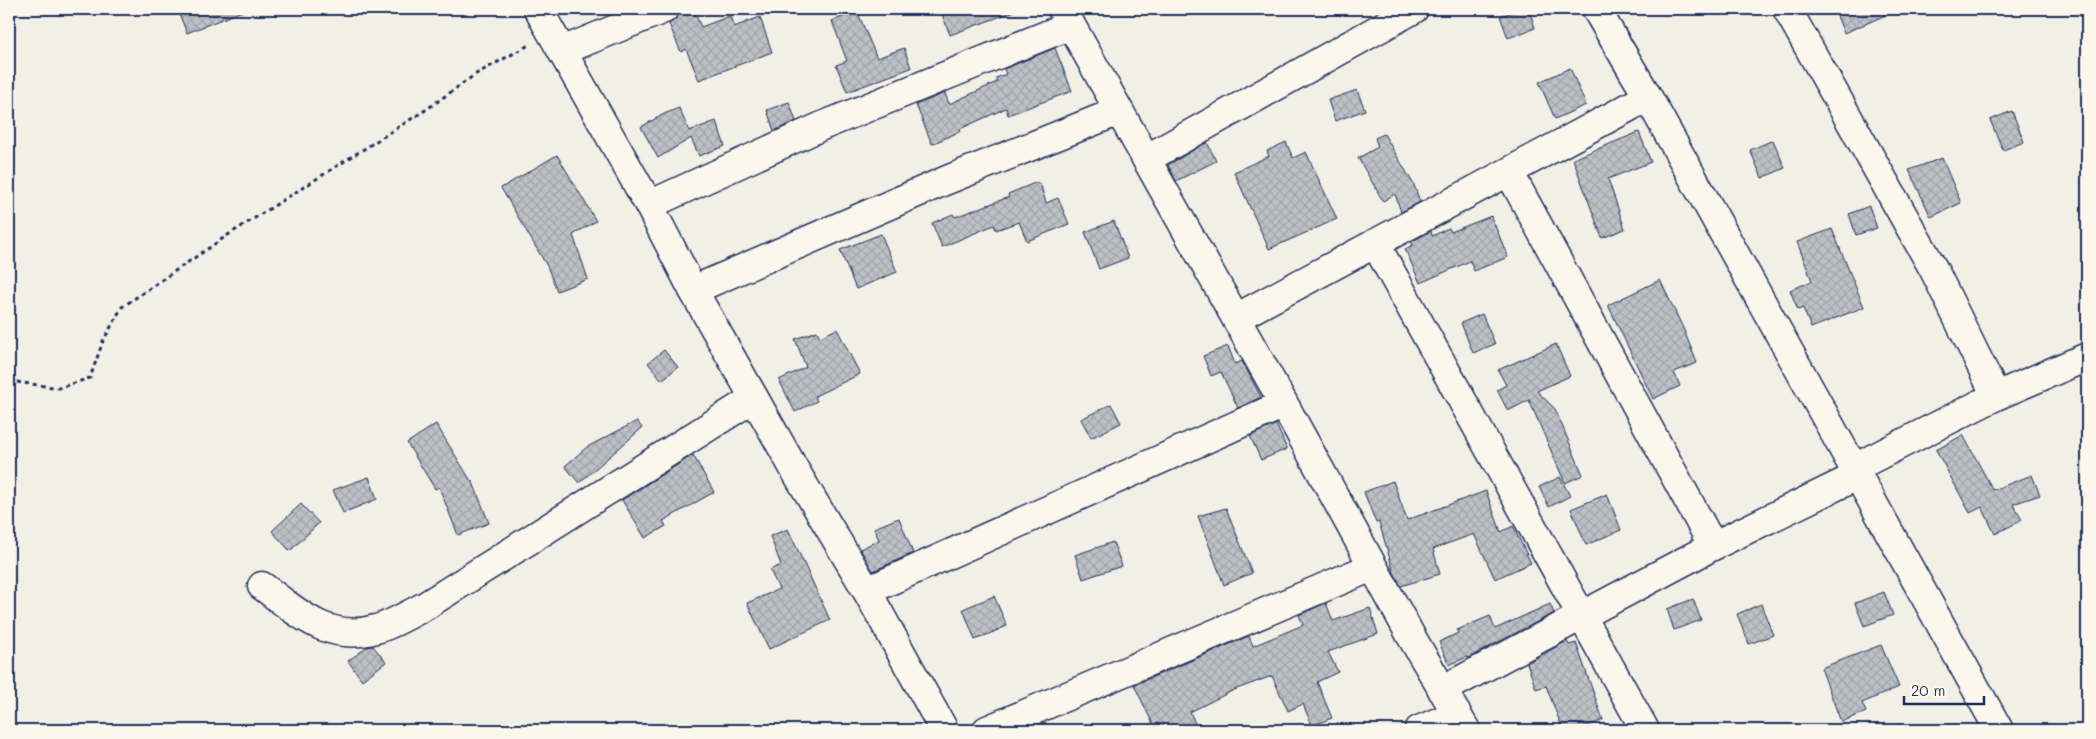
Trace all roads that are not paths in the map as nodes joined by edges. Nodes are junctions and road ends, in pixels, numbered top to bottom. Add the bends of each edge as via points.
1 (538, 9) edge
2 (664, 9) edge
3 (1414, 9) edge
4 (1596, 9) edge
5 (1787, 9) edge
6 (1066, 17) edge
7 (556, 42) junction
8 (1648, 97) junction
9 (1119, 111) junction
10 (1146, 159) junction
11 (1509, 172) junction
12 (649, 205) junction
13 (1375, 243) junction
14 (693, 290) junction
15 (1236, 318) junction
16 (2087, 358) edge
17 (1996, 396) junction
18 (754, 398) junction
19 (1284, 404) junction
20 (1856, 472) junction
21 (1713, 546) junction
22 (1372, 567) junction
23 (262, 586) dead end
24 (867, 591) junction
25 (1581, 616) junction
26 (1442, 690) junction
27 (1462, 722) edge
28 (944, 730) edge
29 (987, 730) edge
30 (1419, 730) edge
31 (1644, 730) edge
32 (2000, 730) edge

1 - 7 street
2 - 7 street
3 - 10 street
4 - 8 street
5 - 17 street via 1934,270
6 - 9 street
6 - 12 street
7 - 12 street
8 - 11 street
8 - 20 street
9 - 10 street
9 - 14 street via 947,180
10 - 15 street
11 - 13 street
11 - 21 street
12 - 14 street
13 - 15 street
13 - 25 street
14 - 18 street
15 - 19 street
16 - 17 street
17 - 20 street
18 - 23 street via 425,606 376,629 347,634 319,627
18 - 24 street
19 - 22 street
19 - 24 street
20 - 21 street
20 - 32 street
21 - 25 street
22 - 26 street
22 - 29 street
24 - 28 street
25 - 26 street
25 - 31 street
26 - 27 street
27 - 30 street

